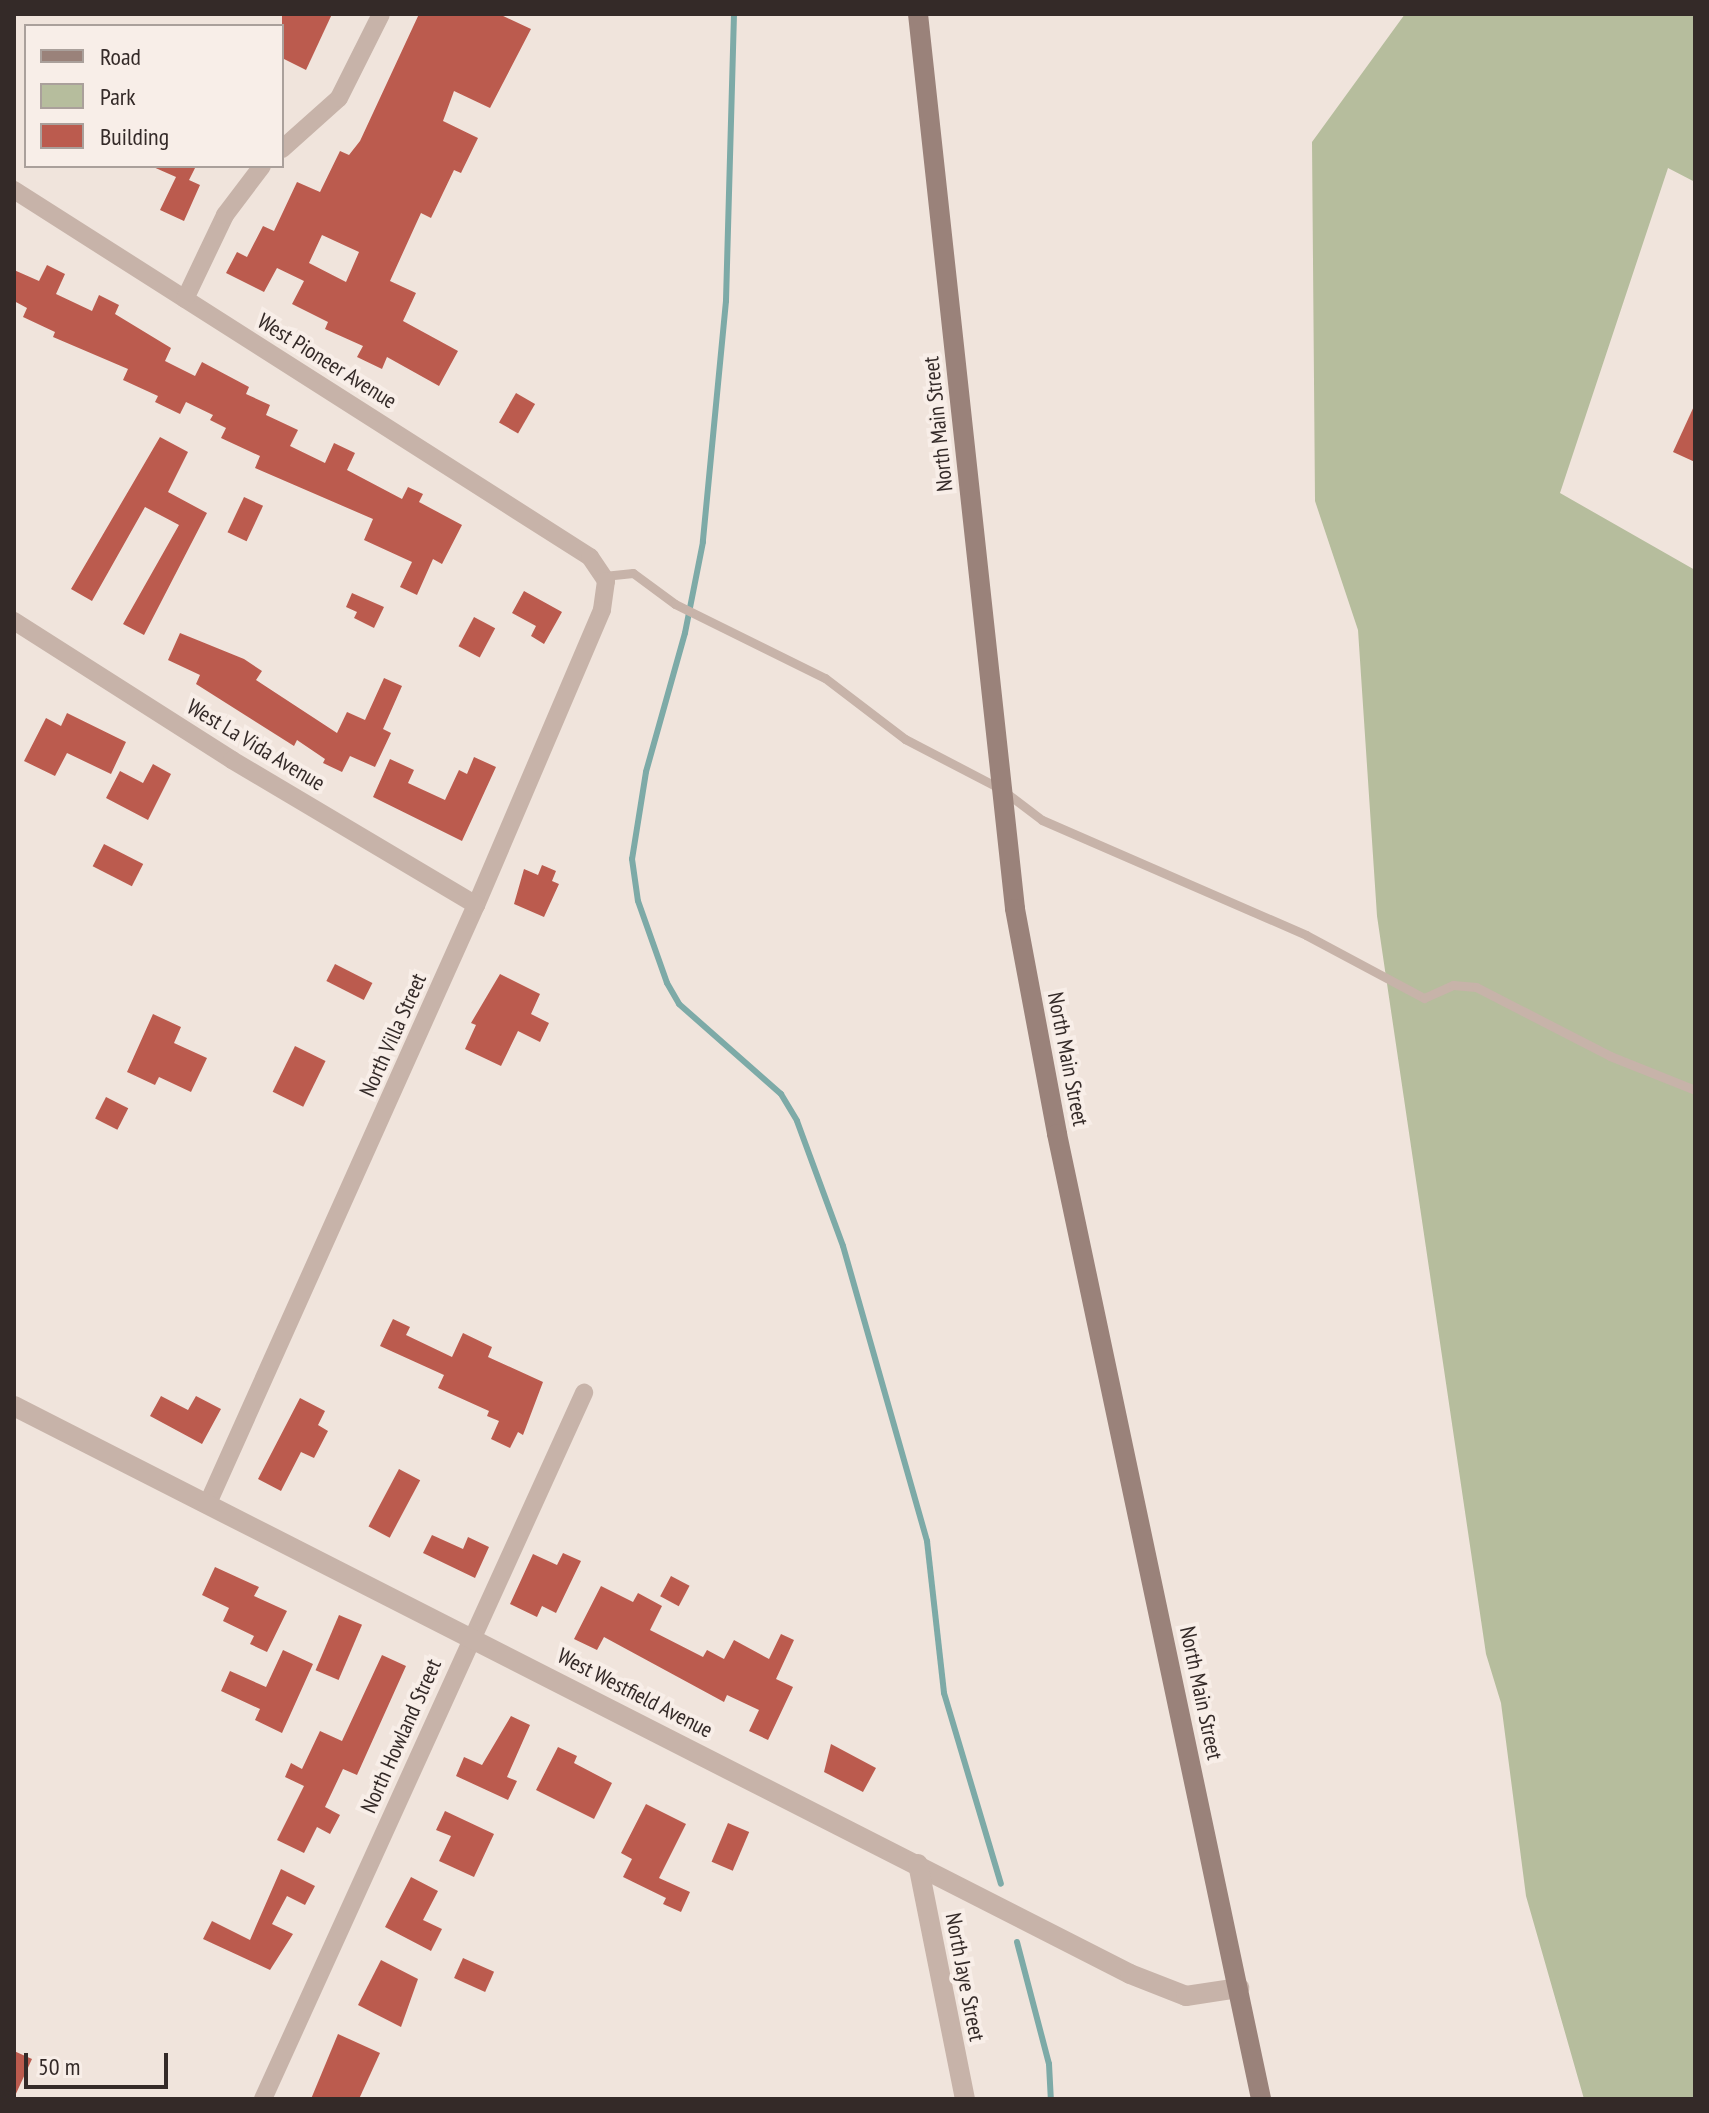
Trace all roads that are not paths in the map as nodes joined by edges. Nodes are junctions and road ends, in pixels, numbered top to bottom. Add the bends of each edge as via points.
1 (381, 14) edge
2 (918, 14) edge
3 (284, 148) edge
4 (260, 168) edge
5 (14, 190) edge
6 (185, 299) junction
7 (605, 578) junction
8 (14, 621) edge
9 (1001, 789) junction
10 (476, 905) junction
11 (1695, 1090) edge
12 (584, 1393) dead end
13 (14, 1406) edge
14 (208, 1503) junction
15 (472, 1638) junction
16 (918, 1864) junction
17 (1239, 1988) junction
18 (263, 2099) edge
19 (965, 2099) edge
20 (1261, 2099) edge

1 - 3 street via 339,98
2 - 9 main road, North Main Street
4 - 6 street via 225,215
5 - 6 street, West Pioneer Avenue
6 - 7 street, West Pioneer Avenue via 590,557
7 - 9 lane via 633,573 675,604 825,678 905,739
7 - 10 street, North Villa Street via 602,610
8 - 10 street, West La Vida Avenue via 232,760
9 - 11 lane via 1042,820 1306,935 1424,998 1453,985 1476,987 1610,1056
9 - 17 main road, North Main Street via 1015,909 1057,1134
10 - 14 street, North Villa Street
12 - 15 street, North Howland Street
13 - 14 street, West Westfield Avenue
14 - 15 street, West Westfield Avenue
15 - 16 street, West Westfield Avenue
15 - 18 street, North Howland Street
16 - 17 street, West Westfield Avenue via 1172,1993 1200,1996
16 - 19 street, North Jaye Street
17 - 20 main road, North Main Street

